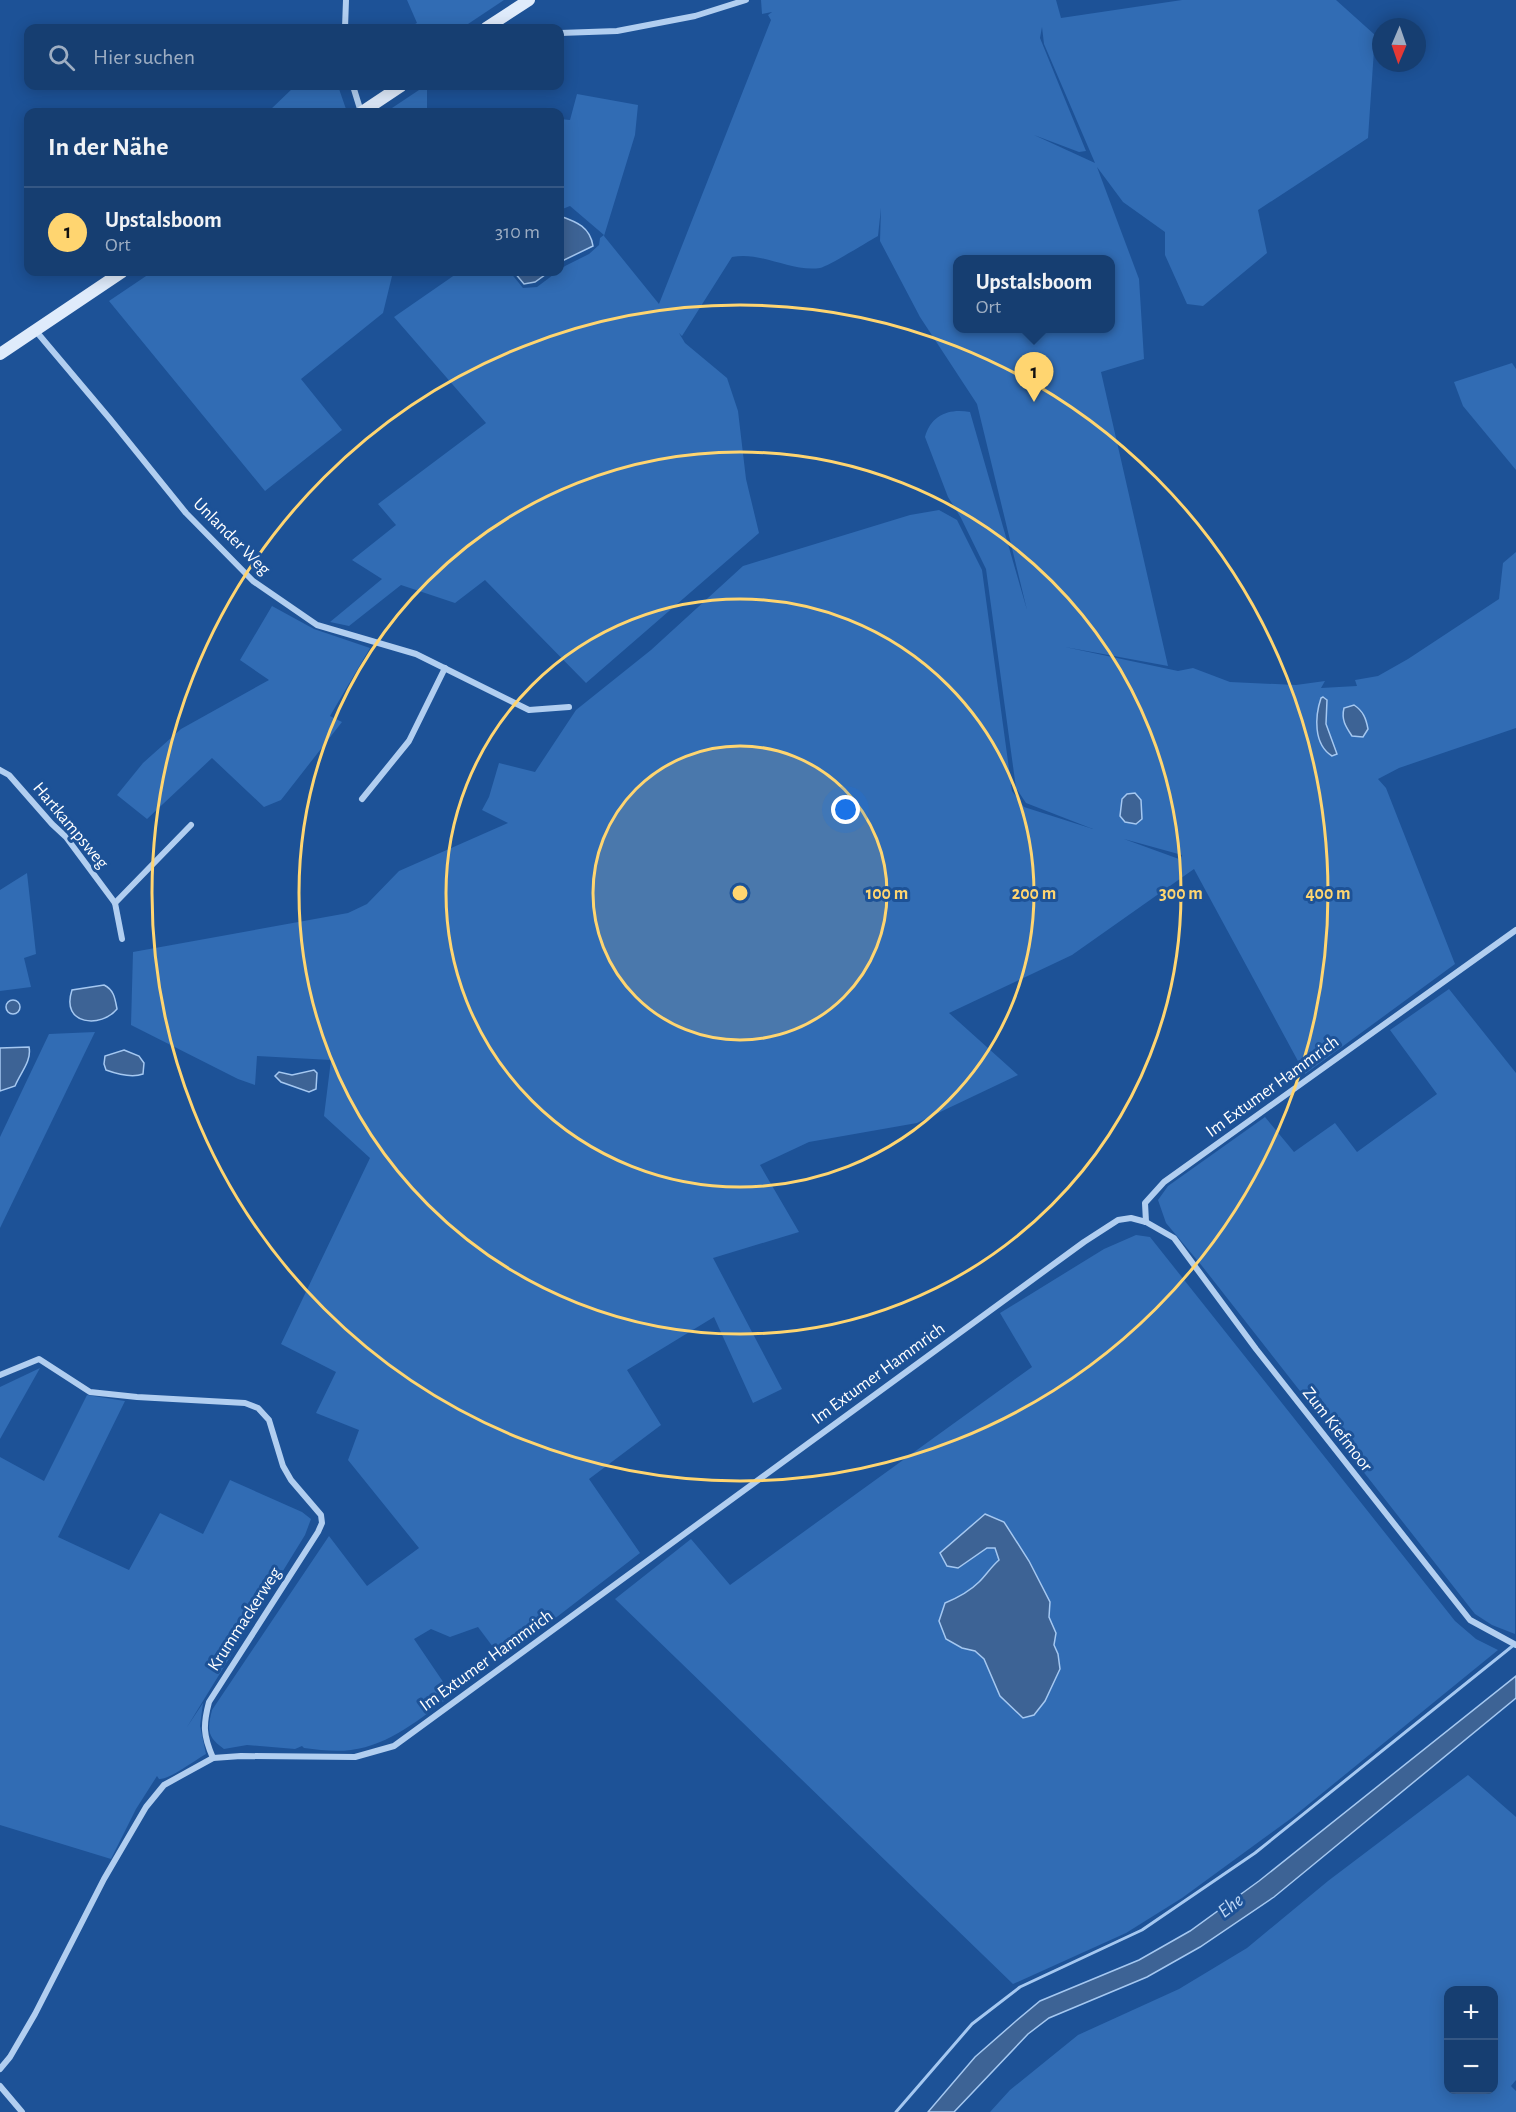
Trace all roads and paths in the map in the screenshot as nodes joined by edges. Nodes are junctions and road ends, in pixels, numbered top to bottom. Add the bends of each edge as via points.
1 (346, 0) edge
2 (529, 0) edge
3 (746, 0) edge
4 (345, 24) edge
5 (496, 24) edge
6 (564, 33) edge
7 (354, 90) edge
8 (395, 90) edge
9 (361, 108) edge
10 (368, 108) edge
11 (116, 276) edge
12 (35, 330) junction
13 (0, 354) edge
14 (446, 668) junction
15 (569, 707) dead end
16 (0, 770) edge
17 (362, 799) dead end
18 (191, 825) dead end
19 (115, 903) junction
20 (1516, 930) edge
21 (122, 939) dead end
22 (1146, 1222) junction
23 (0, 1376) edge
24 (1516, 1645) edge
25 (213, 1758) junction
26 (0, 2069) edge
27 (0, 2086) edge
28 (22, 2112) edge

1 - 4 street
2 - 5 main road
3 - 6 street via 695,16 617,31
7 - 9 street
8 - 10 main road
11 - 12 main road
12 - 13 main road
12 - 14 street, Unlander Weg via 186,513 253,581 317,625 416,654
14 - 15 street, Unlander Weg via 529,710
14 - 17 street via 409,741
16 - 19 street, Hartkampsweg via 66,837
18 - 19 street
19 - 21 street, Hartkampsweg
20 - 22 street, Im Extumer Hammrich via 1164,1182 1144,1203
22 - 24 street, Zum Kiefmoor via 1174,1238 1256,1349 1470,1620
22 - 25 street, Im Extumer Hammrich via 1118,1220 1084,1242 394,1746 355,1757
23 - 25 street, Krummackerweg via 39,1359 90,1392 245,1403 258,1408 269,1420 282,1466 321,1515 322,1523 209,1702 203,1724
25 - 26 street via 164,1785 146,1807 35,2014
27 - 28 street

